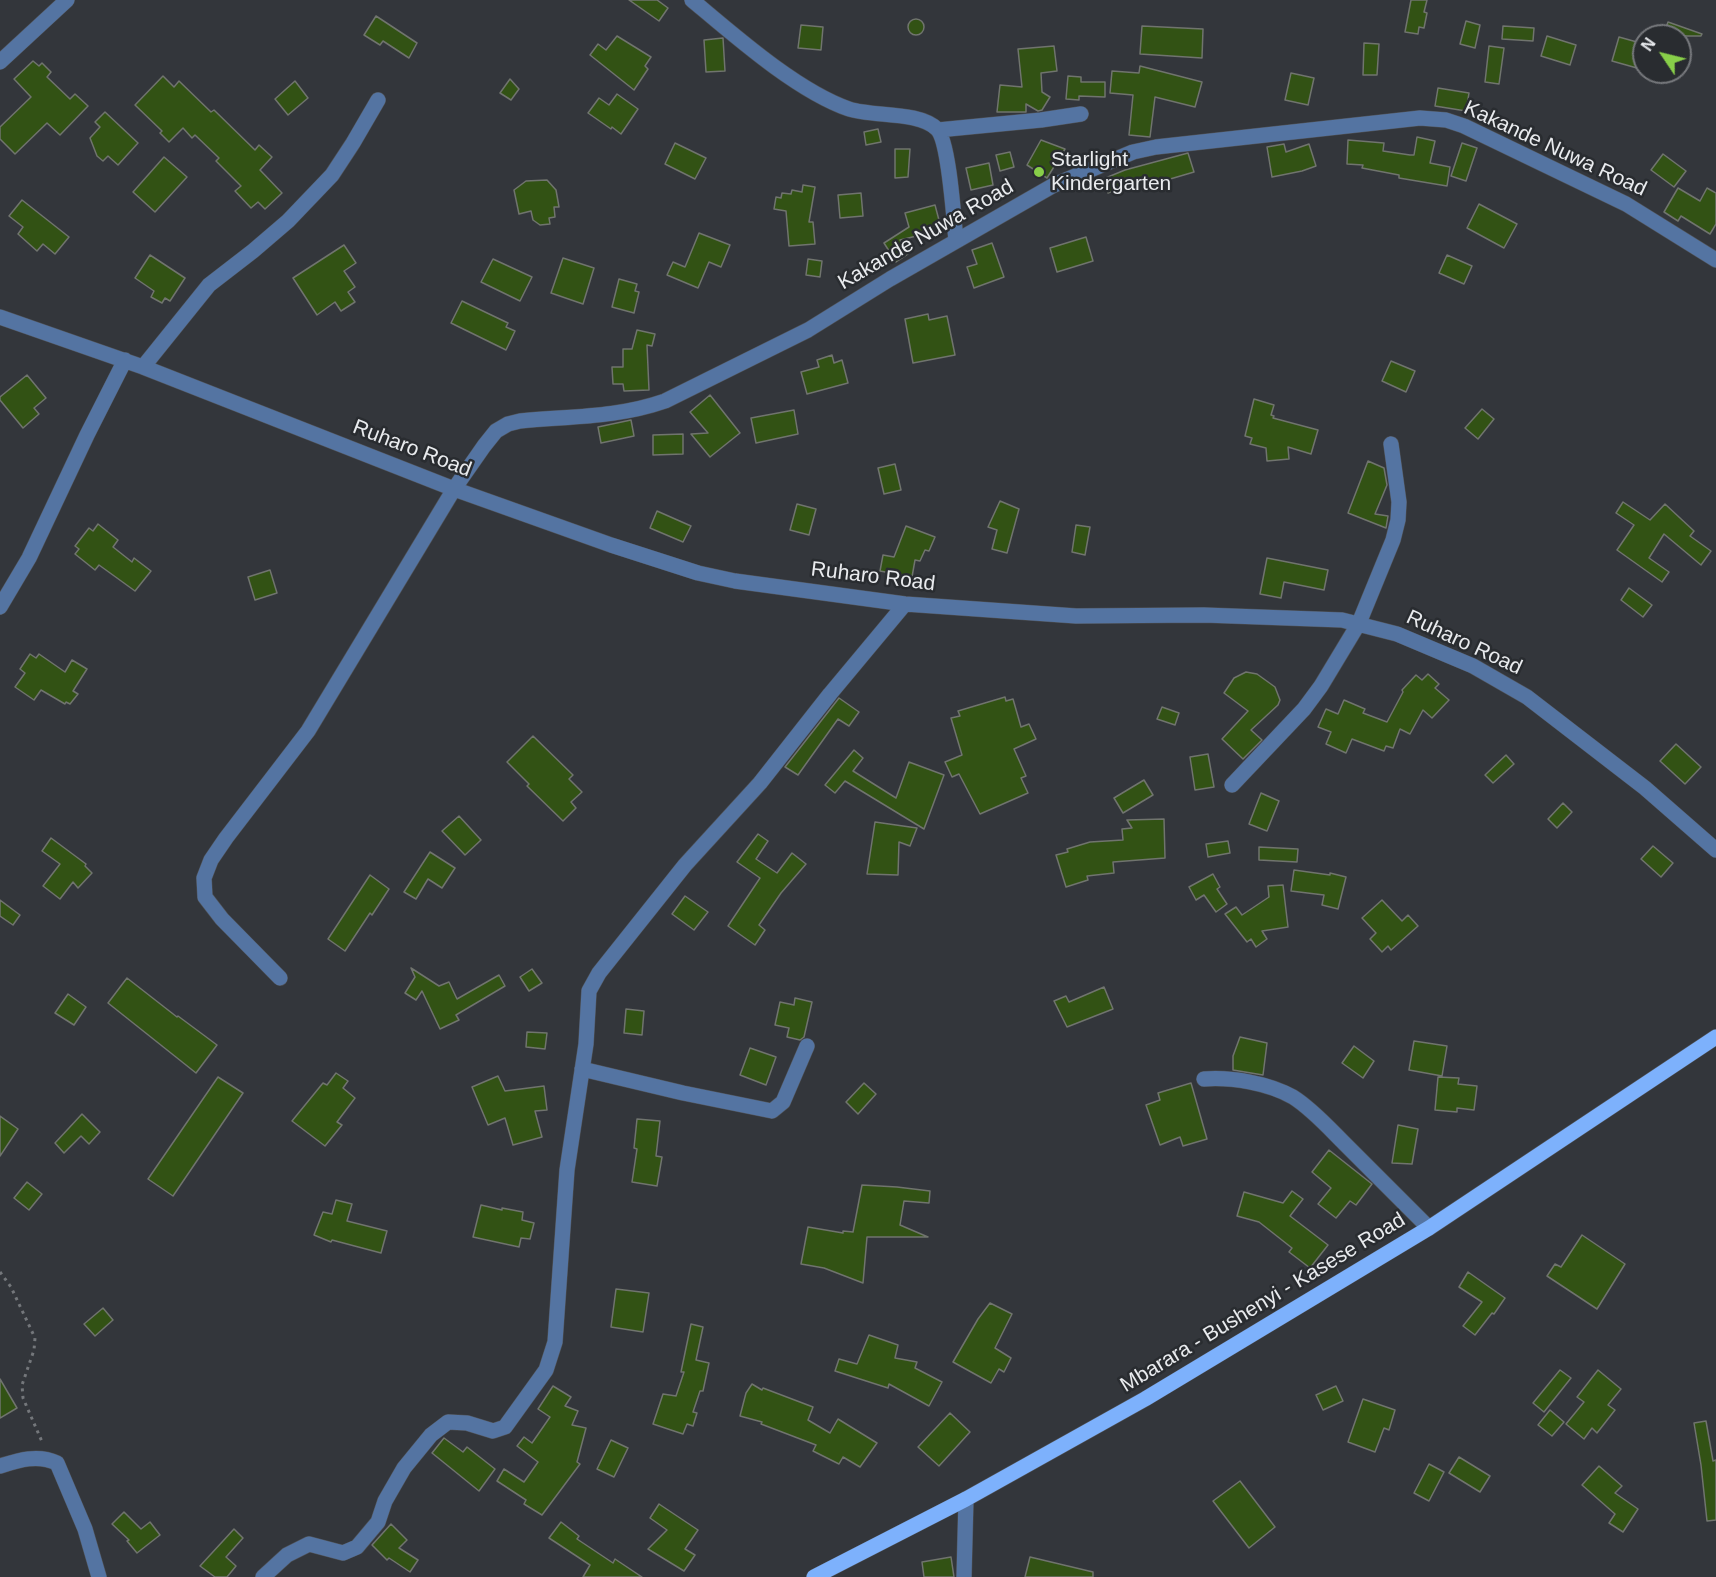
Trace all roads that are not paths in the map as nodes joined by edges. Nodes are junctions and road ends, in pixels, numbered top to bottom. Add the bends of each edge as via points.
1 (67, 0) edge
2 (692, 0) edge
3 (0, 62) edge
4 (378, 100) dead end
5 (1081, 114) dead end
6 (938, 130) junction
7 (956, 241) junction
8 (1716, 260) edge
9 (0, 317) edge
10 (125, 360) junction
11 (143, 367) junction
12 (1391, 444) dead end
13 (454, 489) junction
14 (905, 604) junction
15 (0, 607) edge
16 (1359, 623) junction
17 (1232, 785) dead end
18 (1716, 850) edge
19 (280, 978) dead end
20 (1716, 1037) edge
21 (807, 1046) dead end
22 (582, 1069) junction
23 (1203, 1079) dead end
24 (1429, 1228) junction
25 (0, 1466) edge
26 (966, 1499) junction
27 (99, 1577) edge
28 (263, 1577) edge
29 (814, 1577) edge
30 (964, 1577) edge

1 - 3 street
2 - 6 street via 789,76 829,100 870,114 926,122
4 - 11 street via 325,182 288,221 209,285
5 - 6 street
6 - 7 street via 944,140
7 - 8 street, Kakande Nuwa Road via 1054,185 1133,152 1420,118 1464,126 1626,204
7 - 13 street, Kakande Nuwa Road via 808,330 665,401 608,415 508,424 496,431
9 - 10 street, Ruharo Road
10 - 11 street, Ruharo Road
10 - 15 street via 29,558
11 - 13 street, Ruharo Road
12 - 16 street via 1398,520
13 - 14 street, Ruharo Road via 698,573
13 - 19 street, Kakande Nuwa Road via 308,731 226,838 204,878 205,897 222,920
14 - 16 street, Ruharo Road via 1076,616 1204,615
14 - 22 street via 599,973 589,991
16 - 17 street via 1304,709
16 - 18 street, Ruharo Road via 1397,634 1473,666 1527,697 1645,788
20 - 24 main road, Mbarara - Bushenyi - Kasese Road
21 - 22 street via 783,1102 772,1111
22 - 28 street via 567,1170 555,1342 546,1370 505,1427 493,1431 448,1422 431,1435 404,1468 378,1522 357,1547 343,1553 309,1544 287,1555
23 - 24 street via 1220,1078 1276,1089 1294,1098
24 - 26 main road, Mbarara - Bushenyi - Kasese Road via 1145,1399
25 - 27 street via 36,1458 57,1463 81,1518
26 - 29 main road, Mbarara - Bushenyi - Kasese Road
26 - 30 street

